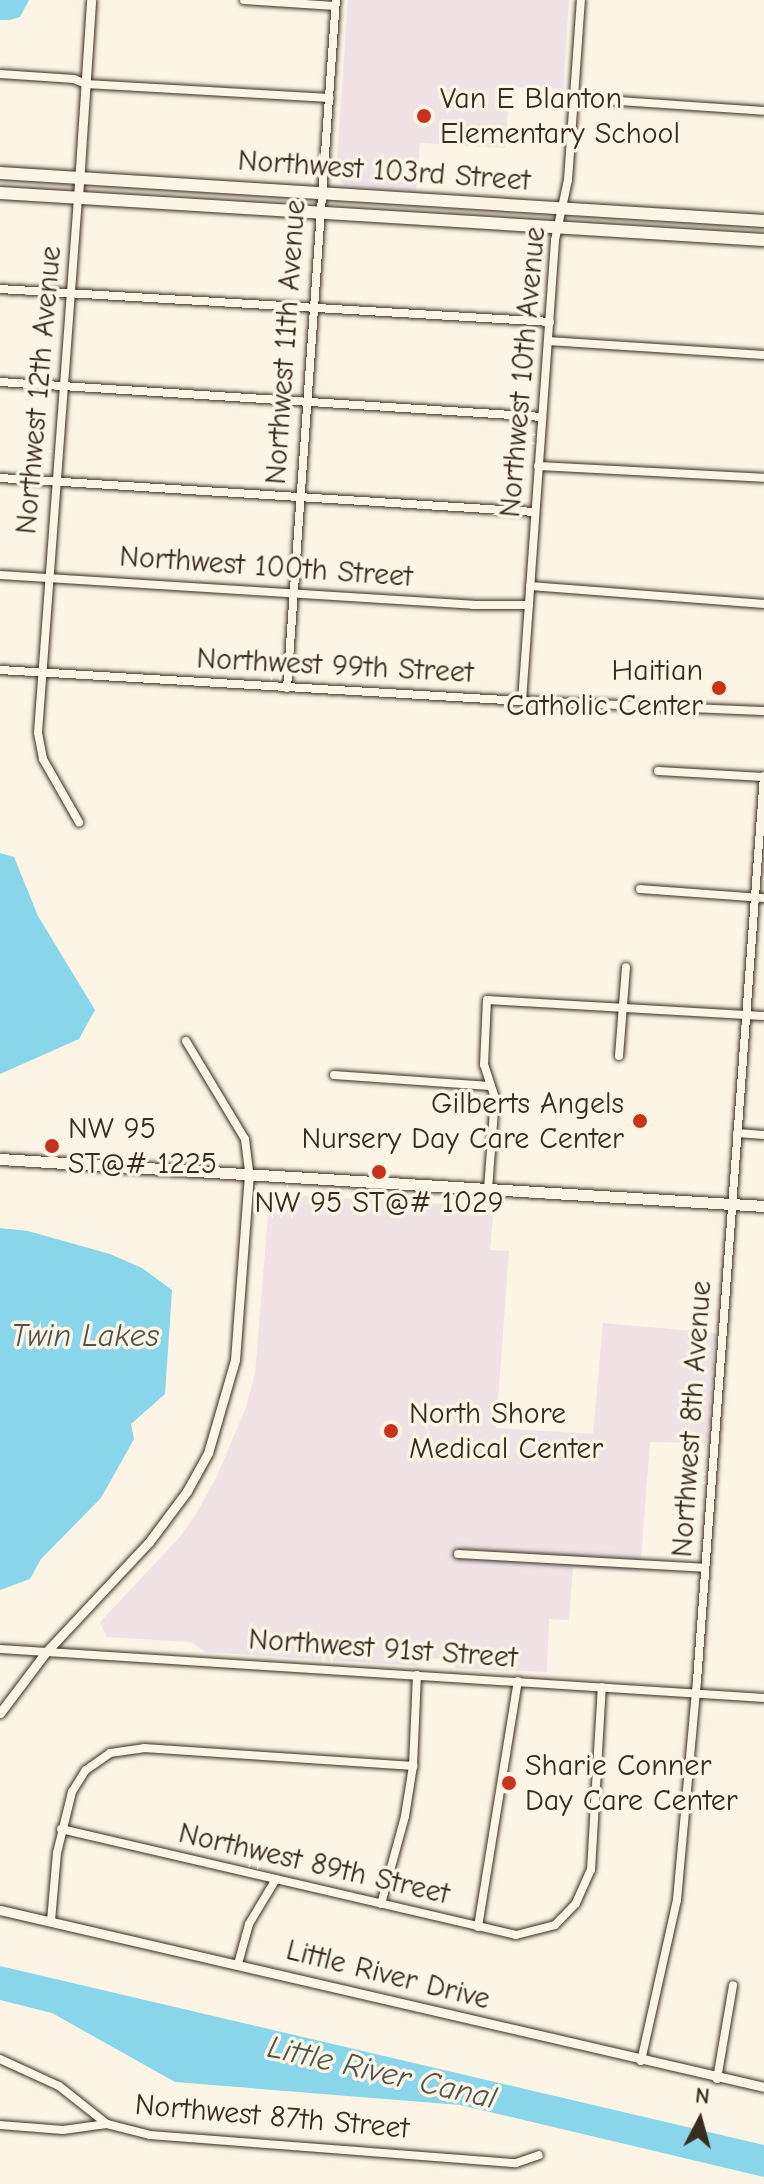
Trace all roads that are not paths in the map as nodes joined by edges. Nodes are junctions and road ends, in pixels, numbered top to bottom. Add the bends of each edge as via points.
1 (91, 0) edge
2 (244, 0) edge
3 (581, 0) edge
4 (336, 3) edge
5 (0, 74) edge
6 (86, 84) junction
7 (330, 98) junction
8 (575, 98) junction
9 (764, 111) edge
10 (0, 173) edge
11 (79, 178) junction
12 (0, 193) edge
13 (321, 193) junction
14 (78, 198) junction
15 (561, 208) junction
16 (319, 212) junction
17 (764, 221) edge
18 (557, 227) junction
19 (764, 240) edge
20 (0, 289) edge
21 (72, 294) junction
22 (314, 308) junction
23 (550, 322) junction
24 (548, 341) junction
25 (764, 355) edge
26 (0, 382) edge
27 (65, 386) junction
28 (305, 401) junction
29 (542, 417) junction
30 (538, 466) junction
31 (0, 478) edge
32 (764, 478) edge
33 (57, 481) junction
34 (299, 496) junction
35 (535, 512) junction
36 (0, 575) edge
37 (48, 578) junction
38 (530, 586) junction
39 (292, 591) junction
40 (764, 604) edge
41 (529, 605) junction
42 (0, 670) edge
43 (42, 673) junction
44 (287, 688) junction
45 (522, 701) junction
46 (764, 711) edge
47 (658, 771) dead end
48 (764, 777) edge
49 (79, 822) dead end
50 (640, 889) dead end
51 (759, 898) edge
52 (626, 967) dead end
53 (623, 1010) junction
54 (746, 1015) junction
55 (764, 1016) edge
56 (186, 1041) dead end
57 (619, 1056) dead end
58 (334, 1075) dead end
59 (490, 1086) junction
60 (737, 1133) junction
61 (764, 1135) edge
62 (0, 1159) edge
63 (249, 1173) junction
64 (488, 1189) junction
65 (731, 1204) junction
66 (764, 1206) edge
67 (458, 1554) dead end
68 (705, 1568) junction
69 (0, 1649) edge
70 (46, 1652) junction
71 (417, 1675) junction
72 (518, 1681) junction
73 (602, 1687) junction
74 (696, 1693) junction
75 (764, 1698) edge
76 (0, 1713) edge
77 (413, 1766) junction
78 (61, 1829) junction
79 (276, 1879) junction
80 (381, 1904) junction
81 (0, 1910) edge
82 (51, 1921) junction
83 (478, 1927) junction
84 (238, 1964) junction
85 (733, 1985) dead end
86 (0, 2059) edge
87 (641, 2061) junction
88 (717, 2079) junction
89 (764, 2087) edge
90 (107, 2124) junction
91 (0, 2125) edge
92 (539, 2155) dead end

1 - 6 street, Northwest 12th Avenue
2 - 4 street
3 - 8 street, Northwest 10th Avenue
4 - 7 street, Northwest 11th Avenue
5 - 6 street
6 - 7 street
6 - 11 street, Northwest 12th Avenue
7 - 13 street, Northwest 11th Avenue
8 - 9 street
8 - 15 street, Northwest 10th Avenue
10 - 11 main road, Northwest 103rd Street
11 - 13 main road, Northwest 103rd Street
11 - 14 street, Northwest 12th Avenue
12 - 14 main road, Northwest 103rd Street
13 - 15 main road, Northwest 103rd Street
13 - 16 street, Northwest 11th Avenue
14 - 16 main road, Northwest 103rd Street
14 - 21 street, Northwest 12th Avenue
15 - 17 main road, Northwest 103rd Street
15 - 18 street, Northwest 10th Avenue
16 - 18 main road, Northwest 103rd Street
16 - 22 street, Northwest 11th Avenue
18 - 19 main road, Northwest 103rd Street
18 - 23 street, Northwest 10th Avenue
20 - 21 street
21 - 22 street
21 - 27 street, Northwest 12th Avenue
22 - 23 street
22 - 28 street, Northwest 11th Avenue
23 - 24 street, Northwest 10th Avenue
24 - 25 street
24 - 29 street, Northwest 10th Avenue
26 - 27 street
27 - 28 street
27 - 33 street, Northwest 12th Avenue
28 - 29 street
28 - 34 street, Northwest 11th Avenue
29 - 30 street, Northwest 10th Avenue
30 - 32 street
30 - 35 street, Northwest 10th Avenue
31 - 33 street
33 - 34 street
33 - 37 street, Northwest 12th Avenue
34 - 35 street
34 - 39 street, Northwest 11th Avenue
35 - 38 street, Northwest 10th Avenue
36 - 37 street, Northwest 100th Street
37 - 39 street, Northwest 100th Street
37 - 43 street, Northwest 12th Avenue
38 - 40 street
38 - 41 street, Northwest 10th Avenue
39 - 41 street, Northwest 100th Street
39 - 44 street, Northwest 11th Avenue
41 - 45 street, Northwest 10th Avenue
42 - 43 street, Northwest 99th Street
43 - 44 street, Northwest 99th Street
43 - 49 street, Northwest 12th Avenue via 40,751
44 - 45 street, Northwest 99th Street
45 - 46 street, Northwest 99th Street
47 - 48 street
48 - 51 street, Northwest 8th Avenue
50 - 51 street
51 - 54 street, Northwest 8th Avenue
52 - 53 street
53 - 54 street
53 - 57 street
53 - 59 street via 487,1000 484,1065
54 - 55 street
54 - 60 street, Northwest 8th Avenue
56 - 63 street via 245,1139
58 - 59 street
59 - 64 street via 495,1098
60 - 61 street
60 - 65 street, Northwest 8th Avenue
62 - 63 main road
63 - 64 main road
63 - 70 street via 235,1360 208,1453 149,1542
64 - 65 main road
65 - 66 main road
65 - 68 street, Northwest 8th Avenue
67 - 68 street
68 - 74 street, Northwest 8th Avenue
69 - 70 street, Northwest 91st Street
70 - 71 street, Northwest 91st Street
70 - 76 street
71 - 72 street, Northwest 91st Street
71 - 77 street
72 - 73 street, Northwest 91st Street
72 - 83 street
73 - 74 street, Northwest 91st Street
73 - 83 street, Northwest 89th Street via 591,1870 576,1903 555,1925 516,1935
74 - 75 street, Northwest 91st Street
74 - 87 street, Northwest 8th Avenue via 677,1900
77 - 78 street via 144,1748 110,1753 86,1770 72,1792
77 - 80 street
78 - 79 street, Northwest 89th Street
78 - 82 street
79 - 80 street, Northwest 89th Street
79 - 84 street via 249,1924
80 - 83 street, Northwest 89th Street
81 - 82 street, Little River Drive
82 - 84 street, Little River Drive
84 - 87 street, Little River Drive
85 - 88 street
86 - 90 street via 59,2086
87 - 88 street, Little River Drive
88 - 89 street, Little River Drive
90 - 91 street, Northwest 87th Street via 63,2130
90 - 92 street, Northwest 87th Street via 150,2135 516,2163

